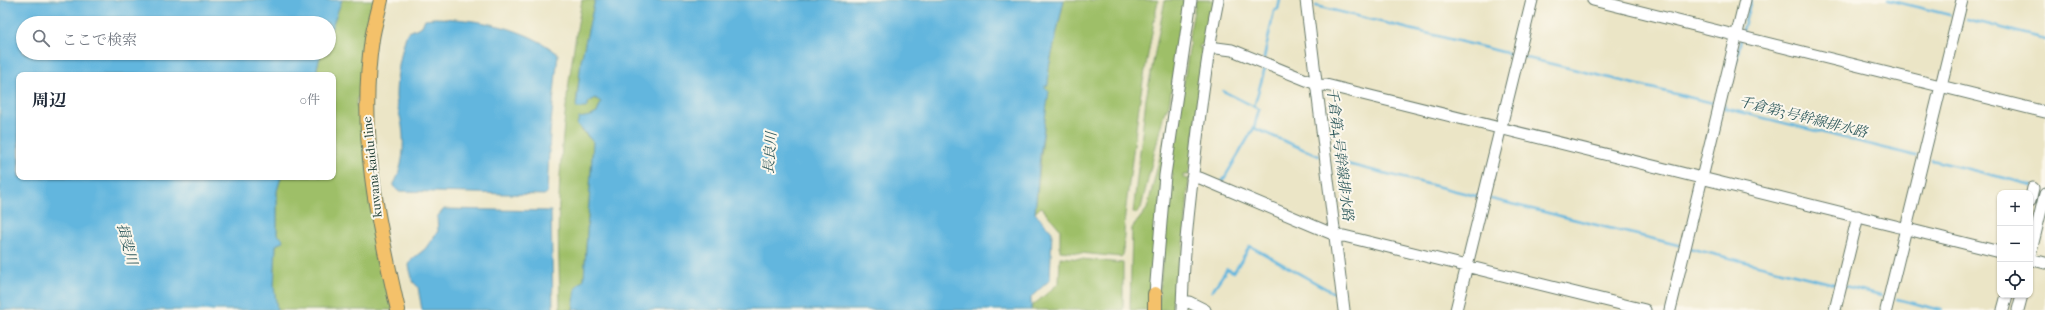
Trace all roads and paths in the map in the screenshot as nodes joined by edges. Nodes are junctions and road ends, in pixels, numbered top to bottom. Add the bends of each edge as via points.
1 (381, 0) edge
2 (1190, 0) edge
3 (1218, 0) edge
4 (1306, 0) edge
5 (1532, 0) edge
6 (1593, 0) edge
7 (1745, 0) edge
8 (1962, 0) edge
9 (1740, 36) junction
10 (1209, 47) junction
11 (1319, 85) junction
12 (1941, 86) junction
13 (2045, 112) edge
14 (1501, 128) junction
15 (1192, 178) junction
16 (1703, 178) junction
17 (2045, 194) edge
18 (1858, 216) junction
19 (1906, 228) junction
20 (1338, 236) junction
21 (2033, 246) edge
22 (1997, 251) edge
23 (2033, 260) edge
24 (2045, 263) edge
25 (1467, 266) junction
26 (1155, 294) joint
27 (2006, 298) edge
28 (2021, 298) edge
29 (1182, 306) edge
30 (398, 310) edge
31 (1155, 310) edge
32 (1205, 310) edge
33 (1344, 310) edge
34 (1456, 310) edge
35 (1645, 310) edge
36 (1670, 310) edge
37 (1835, 310) edge
38 (1886, 310) edge
39 (2003, 310) edge
40 (2018, 310) edge

1 - 30 main road, kuwana-kaidu line via 372,38 367,94 368,154 378,224
2 - 26 street via 1166,167
3 - 10 street
4 - 11 street
5 - 14 street
6 - 9 street
7 - 9 street
8 - 12 street
9 - 12 street
9 - 16 street
10 - 11 street via 1232,50
10 - 15 street
11 - 14 street
11 - 20 street
12 - 13 street
12 - 19 street
14 - 16 street
14 - 25 street
15 - 20 street via 1200,178
15 - 29 street
16 - 18 street
16 - 36 street
17 - 21 street
18 - 19 street
18 - 37 street
19 - 22 street
19 - 38 street
20 - 25 street
20 - 33 street
23 - 24 street
25 - 34 street
25 - 35 street
26 - 31 main road
27 - 39 street
28 - 40 street
29 - 32 street via 1189,302

